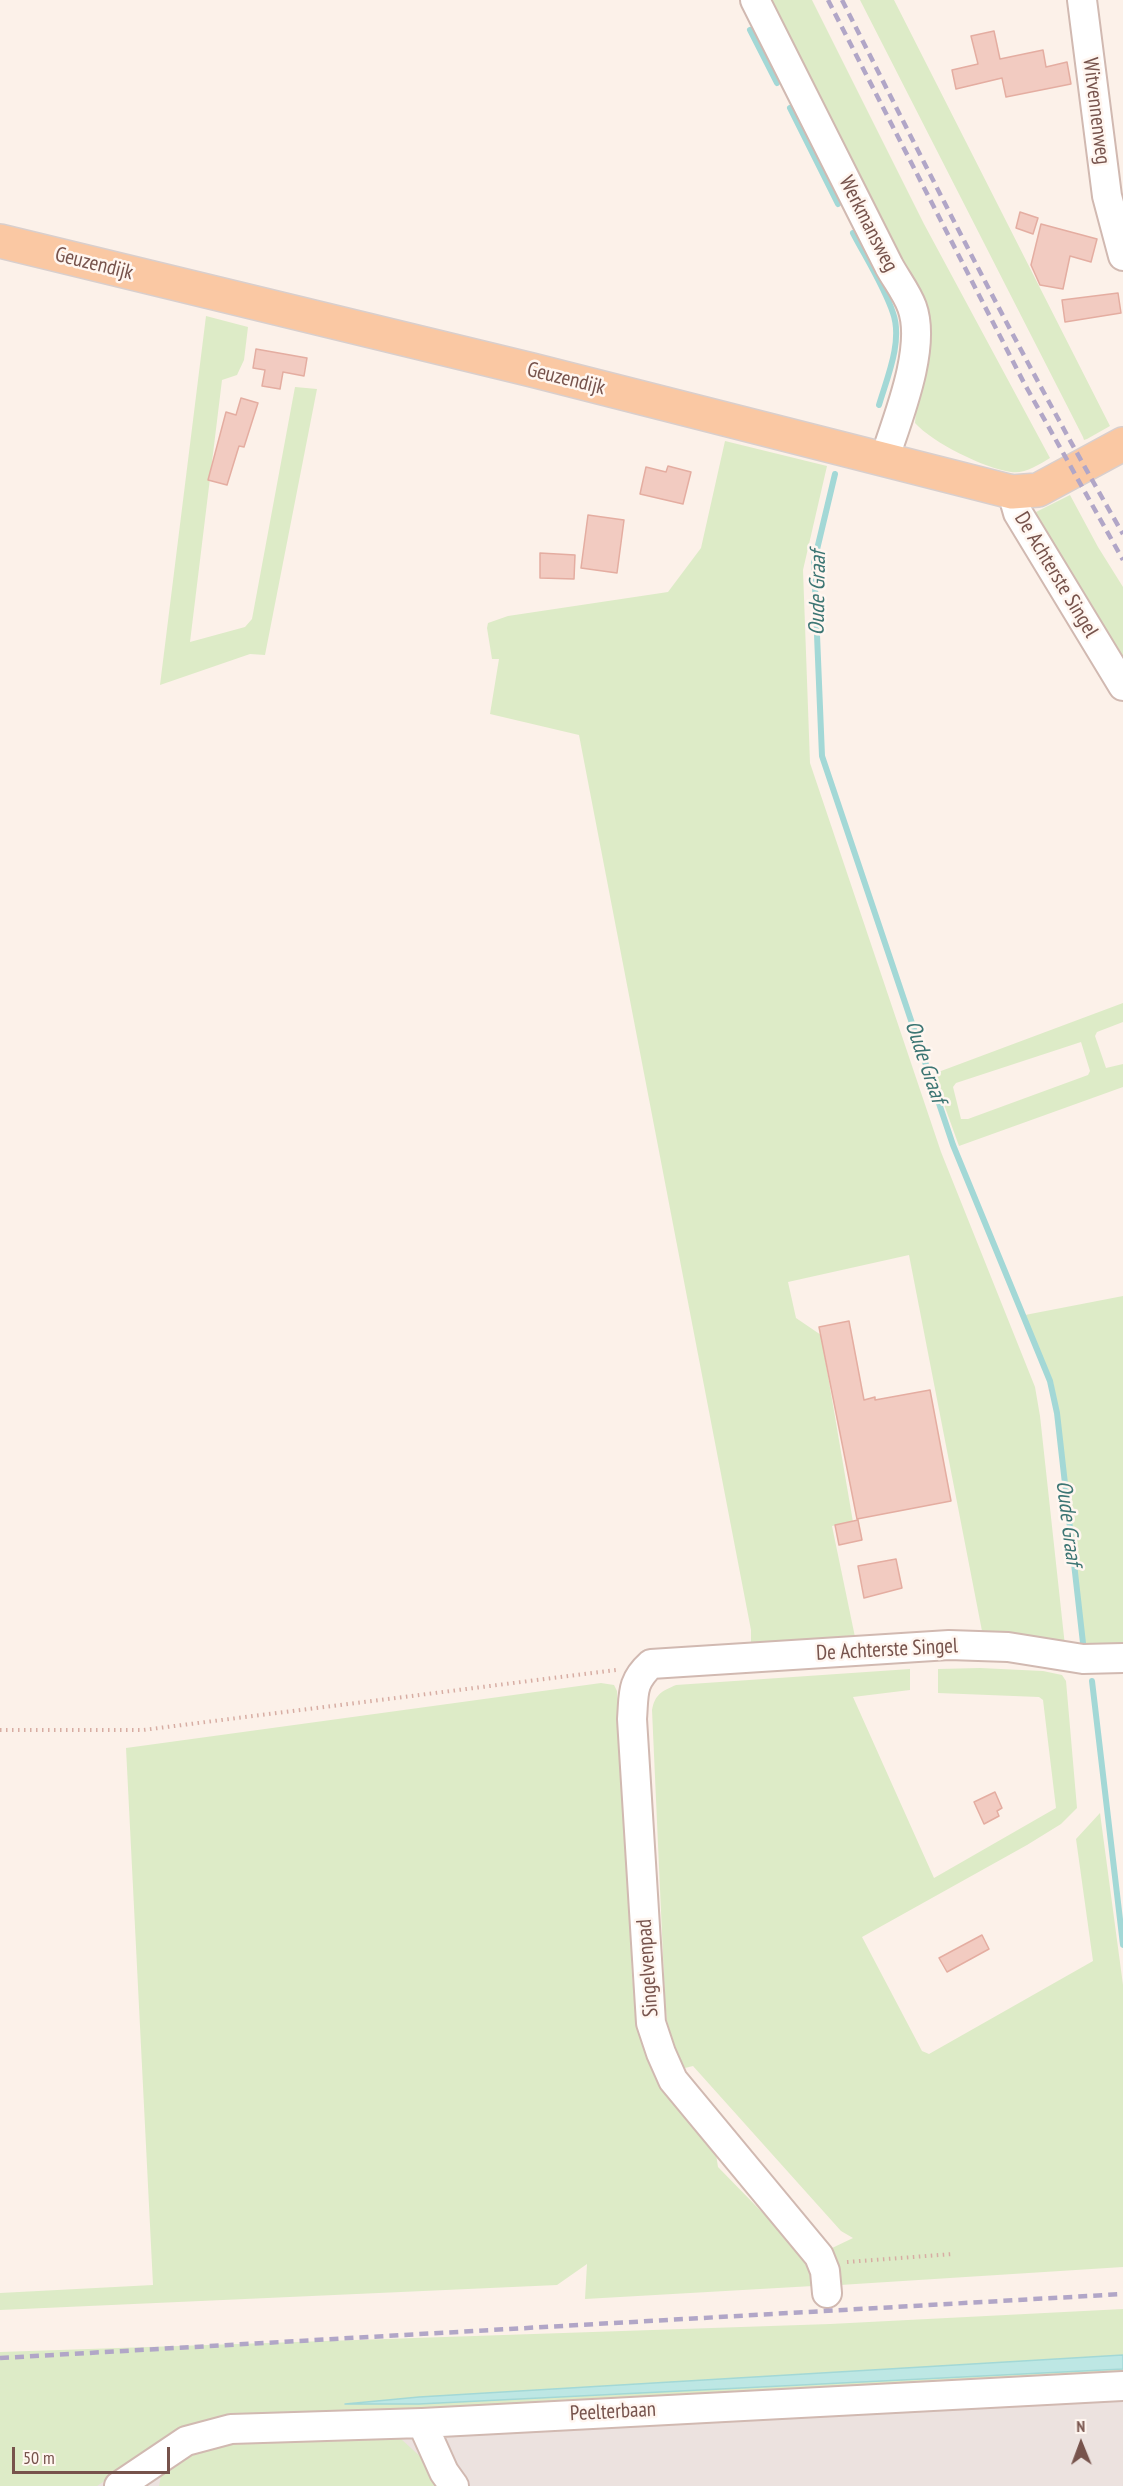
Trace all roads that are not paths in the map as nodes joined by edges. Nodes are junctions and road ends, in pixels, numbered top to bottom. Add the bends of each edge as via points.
1 (755, 0) edge
2 (1082, 0) edge
3 (0, 241) edge
4 (1123, 256) edge
5 (1123, 444) edge
6 (884, 460) junction
7 (1012, 492) junction
8 (1123, 686) edge
9 (1123, 1658) edge
10 (651, 1664) joint
11 (827, 2293) dead end
12 (1123, 2385) edge
13 (422, 2424) junction
14 (132, 2481) edge
15 (454, 2486) edge

1 - 6 street, Werkmansweg via 912,308 916,342 909,384
2 - 4 street, Witvennenweg via 1107,196
3 - 6 main road, Geuzendijk
5 - 7 main road, Geuzendijk via 1038,490
6 - 7 main road, Geuzendijk
7 - 8 street, De Achterste Singel via 1018,513
9 - 10 street, De Achterste Singel via 1083,1659 1008,1647 949,1645
10 - 11 street, Singelvenpad via 639,1675 632,1719 651,2024 673,2080 811,2245 822,2264
12 - 13 street, Peelterbaan
13 - 14 street, Peelterbaan via 231,2429 186,2441
13 - 15 street

